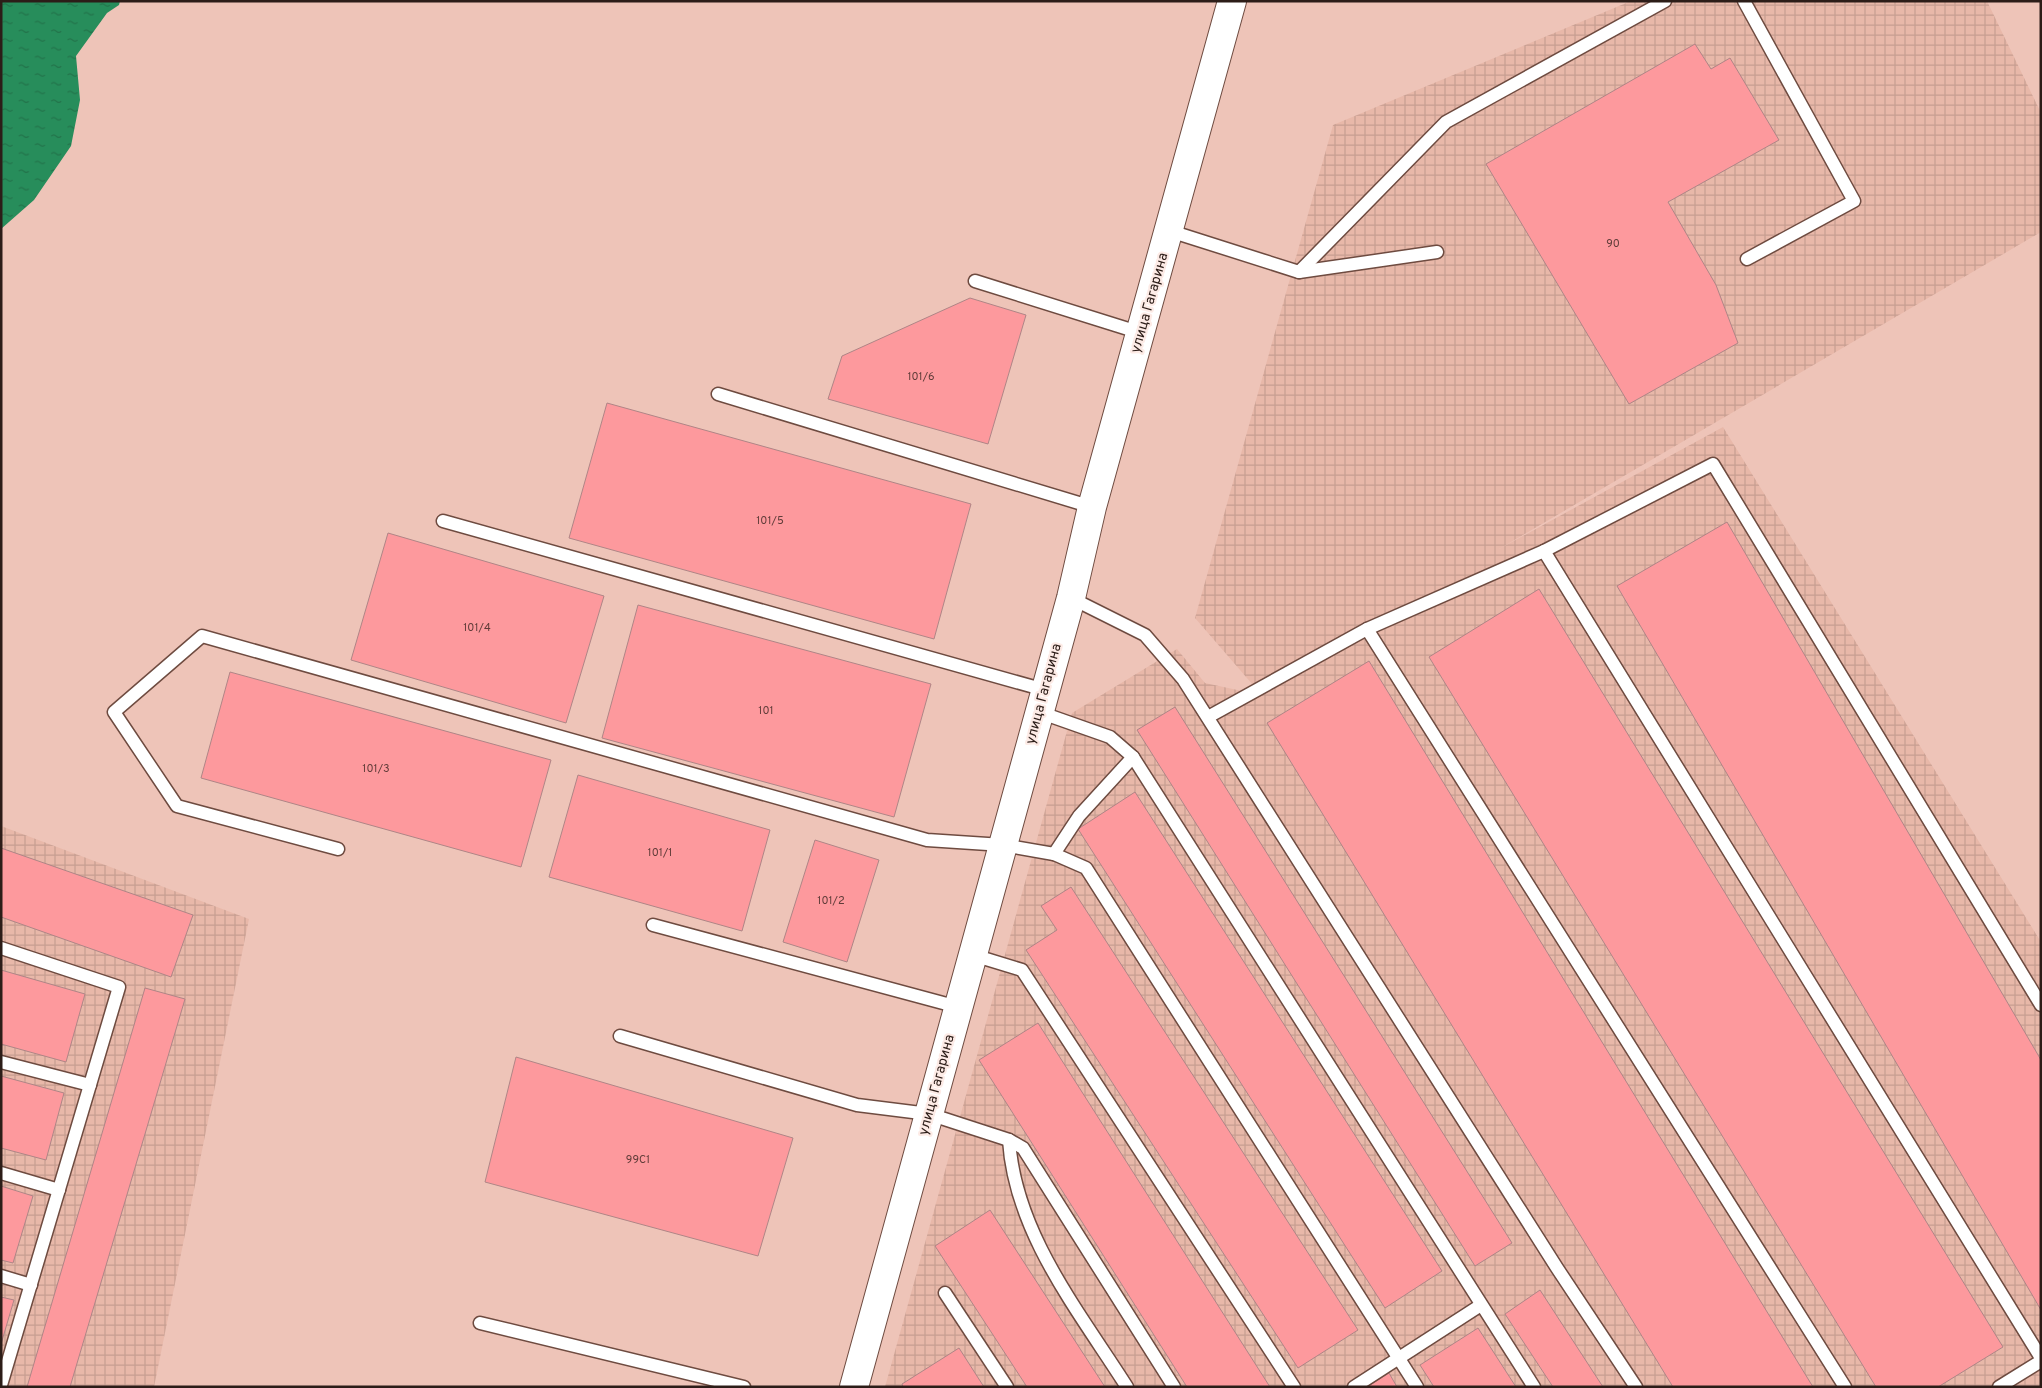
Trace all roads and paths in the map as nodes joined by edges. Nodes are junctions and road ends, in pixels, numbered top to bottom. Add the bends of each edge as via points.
1 (1232, 1) edge
2 (1665, 1) edge
3 (1744, 1) edge
4 (1170, 231) junction
5 (1437, 252) dead end
6 (1747, 259) dead end
7 (1299, 272) junction
8 (975, 281) dead end
9 (1141, 333) junction
10 (718, 394) dead end
11 (1092, 507) junction
12 (444, 521) dead end
13 (1544, 551) junction
14 (1070, 598) junction
15 (1367, 629) junction
16 (1042, 701) junction
17 (1208, 717) junction
18 (1133, 757) junction
19 (1003, 845) junction
20 (338, 849) dead end
21 (1054, 854) junction
22 (653, 925) dead end
23 (1, 948) edge
24 (973, 955) junction
25 (2041, 1005) edge
26 (958, 1007) junction
27 (620, 1036) dead end
28 (1, 1062) edge
29 (90, 1085) junction
30 (930, 1114) junction
31 (1010, 1140) junction
32 (1, 1173) edge
33 (59, 1190) junction
34 (1, 1276) edge
35 (31, 1285) junction
36 (945, 1293) dead end
37 (1481, 1305) junction
38 (480, 1323) dead end
39 (1399, 1359) junction
40 (2041, 1359) edge
41 (1, 1385) edge
42 (744, 1387) edge
43 (854, 1387) edge
44 (1007, 1387) edge
45 (1126, 1387) edge
46 (1174, 1387) edge
47 (1294, 1387) edge
48 (1354, 1387) edge
49 (1416, 1387) edge
50 (1534, 1387) edge
51 (1636, 1387) edge
52 (1845, 1387) edge
53 (1999, 1387) edge

1 - 4 street, улица Гагарина
2 - 7 lane via 1446,122
3 - 6 lane via 1854,200
4 - 7 lane
4 - 9 street, улица Гагарина
5 - 7 lane
8 - 9 lane
9 - 11 street, улица Гагарина
10 - 11 lane
11 - 14 street, улица Гагарина
12 - 16 lane
13 - 15 lane
13 - 25 lane via 1712,464
13 - 40 lane
14 - 16 street, улица Гагарина
14 - 17 lane via 1145,635 1183,678
15 - 17 lane
15 - 52 lane
16 - 18 lane via 1110,737
16 - 19 street, улица Гагарина
17 - 51 lane via 1557,1268
18 - 21 lane via 1079,816
18 - 37 lane
19 - 20 lane via 927,840 202,636 114,712 177,806
19 - 21 lane
19 - 24 street, улица Гагарина
21 - 39 lane via 1086,868
22 - 26 lane
23 - 29 lane via 119,987
24 - 26 street, улица Гагарина
24 - 47 lane via 1022,970
26 - 30 street, улица Гагарина
27 - 30 lane via 857,1105
28 - 29 lane
29 - 33 lane
30 - 31 lane
30 - 43 street, улица Гагарина
31 - 45 lane via 1011,1169 1037,1243
31 - 46 lane via 1023,1148
32 - 33 lane
33 - 35 lane
34 - 35 lane
35 - 41 lane
36 - 44 lane
37 - 39 lane
37 - 50 lane
38 - 42 lane
39 - 48 lane
39 - 49 lane
40 - 53 lane

